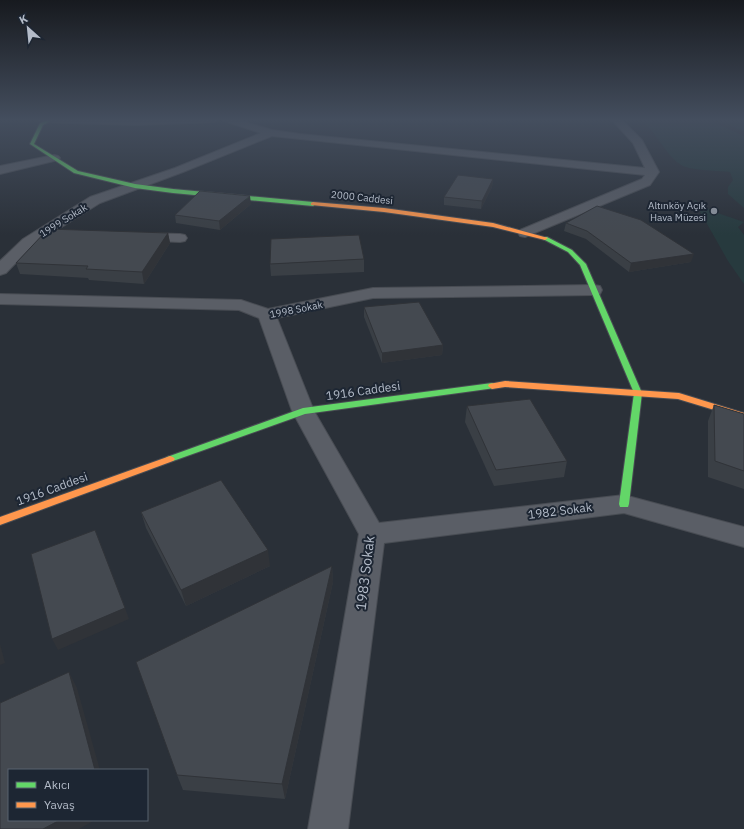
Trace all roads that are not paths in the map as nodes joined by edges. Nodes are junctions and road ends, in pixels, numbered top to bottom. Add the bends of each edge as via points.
1 (54, 158) joint
2 (208, 158) edge
3 (508, 158) edge
4 (645, 158) edge
5 (0, 170) edge
6 (652, 172) junction
7 (135, 186) junction
8 (524, 233) junction
9 (40, 234) junction
10 (63, 235) edge
11 (125, 236) edge
12 (180, 238) dead end
13 (0, 270) edge
14 (594, 290) junction
15 (0, 299) edge
16 (268, 316) junction
17 (638, 393) junction
18 (303, 411) junction
19 (744, 416) edge
20 (624, 504) junction
21 (0, 521) edge
22 (372, 534) junction
23 (744, 537) edge
24 (328, 829) edge

1 - 5 street
1 - 7 street, 2000 Caddesi via 76,172
2 - 7 street, 1999 Sokak
3 - 6 street
4 - 6 street
6 - 8 street via 646,182
7 - 8 street, 2000 Caddesi via 384,210 493,225
7 - 9 street, 1999 Sokak via 96,200
8 - 14 street, 2000 Caddesi via 546,238 570,251 583,264
9 - 10 street
9 - 13 street, 1999 Sokak via 28,242
11 - 12 street
14 - 16 street, 1998 Sokak via 373,293
14 - 17 street, 2000 Caddesi
15 - 16 street, 1998 Sokak via 241,305
16 - 18 street, 1983 Sokak
17 - 18 street, 1916 Caddesi via 505,384
17 - 19 street, 1916 Caddesi via 679,396
17 - 20 street
18 - 21 street, 1916 Caddesi
18 - 22 street, 1983 Sokak
20 - 22 street, 1982 Sokak
20 - 23 street, 1982 Sokak
22 - 24 street, 1983 Sokak

